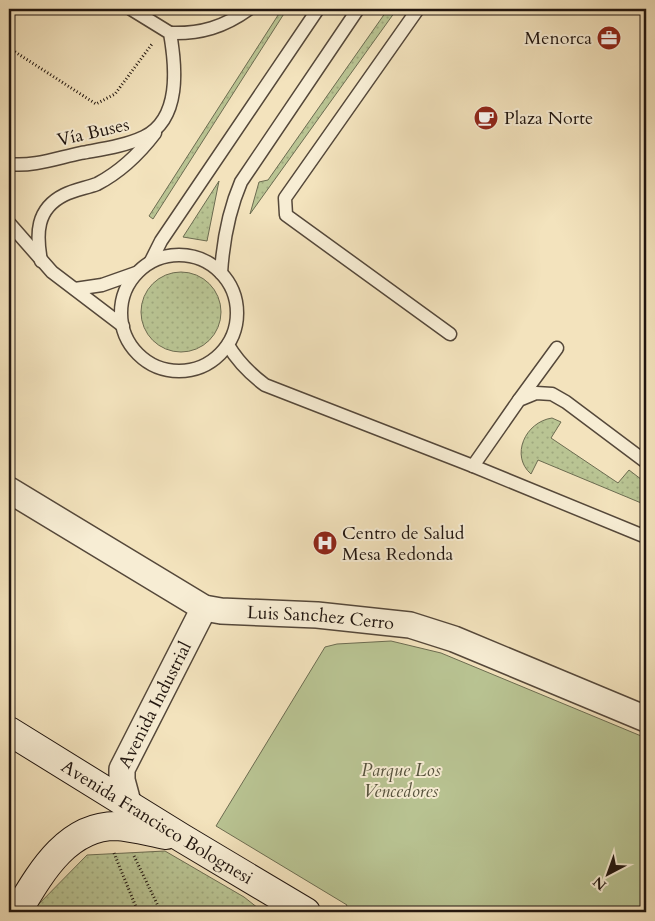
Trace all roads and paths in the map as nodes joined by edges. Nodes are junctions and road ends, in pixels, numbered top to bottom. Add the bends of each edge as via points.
1 (131, 9) edge
2 (249, 9) edge
3 (318, 9) edge
4 (358, 9) edge
5 (418, 9) edge
6 (166, 31) junction
7 (9, 48) edge
8 (161, 126) junction
9 (9, 164) edge
10 (9, 223) edge
11 (41, 261) junction
12 (151, 261) junction
13 (136, 273) junction
14 (221, 273) junction
15 (75, 289) junction
16 (122, 326) junction
17 (450, 334) dead end
18 (228, 345) junction
19 (557, 348) dead end
20 (519, 400) junction
21 (646, 462) edge
22 (473, 466) junction
23 (9, 490) edge
24 (646, 537) edge
25 (204, 608) junction
26 (646, 719) edge
27 (9, 731) edge
28 (117, 820) junction
29 (283, 903) edge
30 (18, 912) edge
31 (138, 912) edge
32 (163, 912) edge
33 (306, 912) edge

1 - 6 lane
2 - 6 lane via 211,30 197,33
3 - 12 lane via 161,241
4 - 14 lane via 241,182 233,202
5 - 17 lane via 286,198 286,215
6 - 7 path via 115,94 96,104
6 - 8 lane via 174,57 175,79
8 - 9 lane, Vía Buses via 126,144 28,164
8 - 11 lane via 120,169 97,183 64,195 43,212 37,244
10 - 11 lane
11 - 15 lane
12 - 13 lane
12 - 14 lane via 169,255 188,255 206,261
13 - 15 lane via 102,285
13 - 16 lane via 126,289 121,307
14 - 18 lane via 232,289 237,308 236,327
15 - 16 lane
16 - 18 lane via 130,344 143,358 160,367 179,371 198,368 215,359
18 - 22 lane via 250,375 265,385
19 - 20 lane
20 - 21 lane via 536,393 552,394
20 - 22 lane
22 - 24 lane
23 - 25 street, Luis Sanchez Cerro
25 - 26 street, Luis Sanchez Cerro via 410,625 454,639
25 - 28 street, Avenida Industrial via 122,769 123,787
27 - 28 main road, Avenida Francisco Bolognesi
28 - 29 main road, Avenida Francisco Bolognesi via 182,838
28 - 30 main road via 77,836 55,855
28 - 31 path
28 - 32 path
29 - 33 main road, Avenida Francisco Bolognesi

